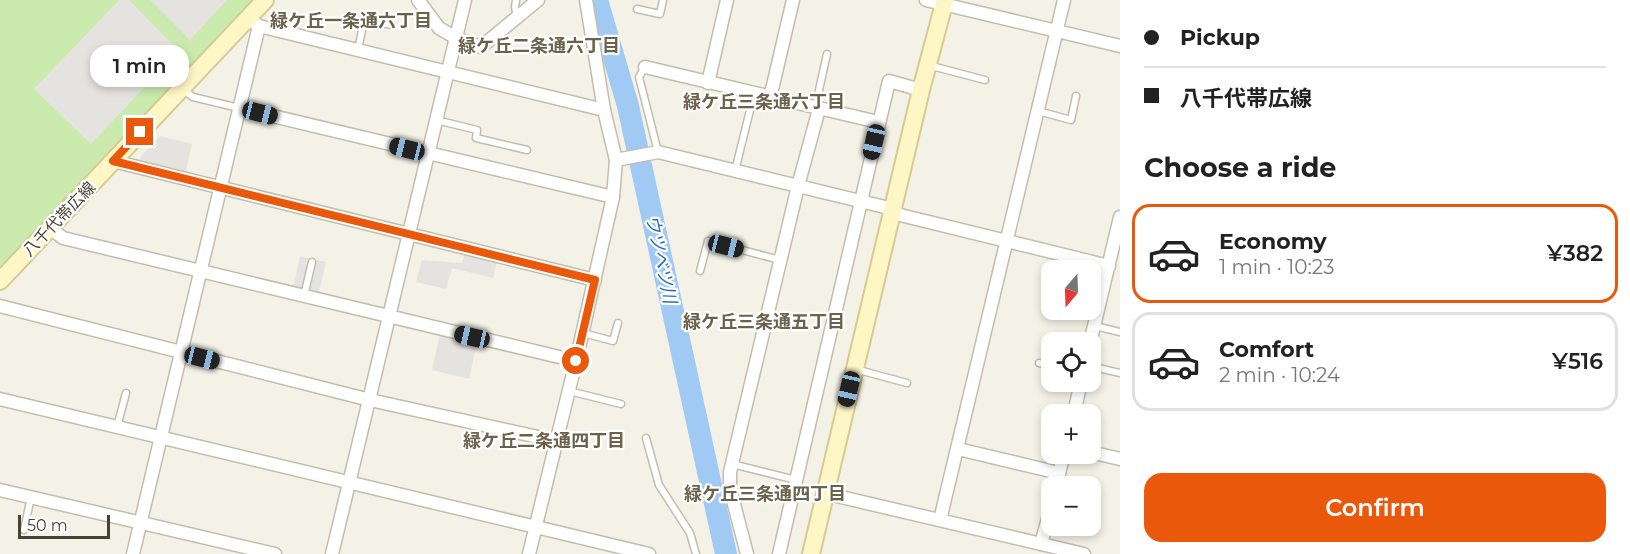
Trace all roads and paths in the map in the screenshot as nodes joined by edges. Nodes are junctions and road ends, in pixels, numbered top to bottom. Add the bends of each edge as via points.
1 (265, 0) edge
2 (418, 0) edge
3 (465, 0) edge
4 (516, 0) edge
5 (538, 0) edge
6 (586, 0) edge
7 (663, 0) edge
8 (727, 0) edge
9 (793, 0) edge
10 (926, 0) edge
11 (1064, 0) edge
12 (945, 2) edge
13 (637, 9) dead end
14 (347, 16) dead end
15 (517, 17) junction
16 (364, 20) junction
17 (253, 22) junction
18 (392, 25) dead end
19 (1056, 31) junction
20 (456, 38) junction
21 (1120, 46) edge
22 (358, 50) junction
23 (827, 54) dead end
24 (927, 65) junction
25 (645, 67) joint
26 (448, 71) junction
27 (985, 80) dead end
28 (708, 82) junction
29 (181, 89) junction
30 (921, 90) junction
31 (754, 94) junction
32 (1076, 96) dead end
33 (770, 98) junction
34 (239, 108) junction
35 (817, 109) junction
36 (604, 110) junction
37 (1038, 111) junction
38 (436, 120) junction
39 (878, 122) junction
40 (527, 150) dead end
41 (656, 153) junction
42 (428, 154) junction
43 (619, 159) junction
44 (113, 161) junction
45 (735, 171) junction
46 (798, 186) junction
47 (220, 189) junction
48 (613, 197) junction
49 (861, 201) junction
50 (892, 211) junction
51 (1120, 218) edge
52 (50, 228) junction
53 (409, 235) junction
54 (1006, 242) junction
55 (1117, 245) edge
56 (780, 260) junction
57 (312, 262) dead end
58 (1109, 266) junction
59 (700, 271) dead end
60 (200, 272) junction
61 (595, 280) junction
62 (0, 281) edge
63 (304, 297) junction
64 (1, 311) edge
65 (389, 317) junction
66 (618, 322) dead end
67 (1095, 326) junction
68 (1093, 332) edge
69 (1120, 332) edge
70 (583, 333) junction
71 (181, 353) junction
72 (576, 361) junction
73 (854, 369) junction
74 (1101, 369) edge
75 (1120, 373) edge
76 (907, 382) dead end
77 (569, 391) junction
78 (126, 393) dead end
79 (0, 399) edge
80 (370, 400) junction
81 (621, 404) dead end
82 (117, 427) junction
83 (161, 437) junction
84 (646, 438) dead end
85 (556, 441) junction
86 (958, 449) junction
87 (1101, 455) edge
88 (1120, 459) edge
89 (732, 464) junction
90 (1061, 464) edge
91 (1059, 473) junction
92 (1058, 476) edge
93 (796, 480) junction
94 (349, 482) junction
95 (0, 490) edge
96 (824, 493) junction
97 (32, 497) junction
98 (940, 520) junction
99 (140, 523) junction
100 (536, 526) junction
101 (24, 530) dead end
102 (1043, 536) edge
103 (1041, 544) junction
104 (133, 554) edge
105 (275, 554) edge
106 (332, 554) edge
107 (529, 554) edge
108 (650, 554) edge
109 (696, 554) edge
110 (747, 554) edge
111 (779, 554) edge
112 (811, 554) edge
113 (1084, 554) edge

1 - 17 street, 八千代帯広線
2 - 20 street via 439,28
3 - 20 street
4 - 15 lane
5 - 15 street
6 - 36 street
7 - 13 lane via 660,14
8 - 28 street
9 - 33 street
10 - 12 street
11 - 19 street
12 - 19 street
12 - 24 street
14 - 16 lane
15 - 20 street via 481,47
16 - 18 lane
16 - 22 lane
17 - 22 street
17 - 29 street, 八千代帯広線
17 - 34 street
19 - 21 street
19 - 37 street
20 - 26 street
22 - 26 street
23 - 35 lane
24 - 27 lane
24 - 30 street
25 - 28 street
25 - 41 lane via 639,77
26 - 36 street
26 - 38 street
28 - 31 street
29 - 34 lane via 193,97
29 - 44 street, 八千代帯広線
30 - 39 street via 889,81
30 - 50 street
31 - 33 street
31 - 45 lane
32 - 37 lane via 1071,120
33 - 35 street
34 - 42 street
34 - 47 street
35 - 39 street
35 - 46 street
36 - 43 street
37 - 54 street
38 - 40 lane via 477,130 476,138
38 - 42 street
39 - 49 street
41 - 43 street
41 - 45 street
42 - 48 street
42 - 53 street
43 - 48 street
44 - 47 street
44 - 52 street, 八千代帯広線
45 - 46 street
46 - 49 street
46 - 56 street
47 - 53 street
47 - 60 street
48 - 61 street
49 - 50 street
49 - 93 street
50 - 54 street
50 - 73 street
51 - 55 street
52 - 60 street via 63,238
52 - 62 street, 八千代帯広線
53 - 61 street
53 - 65 street
54 - 58 street
54 - 86 street
55 - 58 street
56 - 59 lane via 708,241
56 - 89 street
57 - 63 lane
58 - 67 street
60 - 63 street
60 - 71 street
61 - 70 street
63 - 65 street
64 - 71 street
65 - 72 street
65 - 80 street
66 - 70 lane via 614,341
67 - 68 street
67 - 69 lane
70 - 72 street
71 - 80 street
71 - 83 street
72 - 77 street
73 - 76 lane
73 - 96 street
74 - 75 lane
77 - 81 lane
77 - 85 street
78 - 82 lane
79 - 82 street
80 - 85 street
80 - 94 street
82 - 83 street
83 - 94 street
83 - 99 street
84 - 109 lane via 659,485 690,533
85 - 100 street
86 - 91 street
86 - 98 street
87 - 88 street
89 - 93 lane
89 - 110 street via 730,489
90 - 91 street
91 - 92 street
93 - 111 street
94 - 100 street
94 - 106 street
95 - 97 street
96 - 98 street
96 - 112 street
97 - 99 street
97 - 101 lane
98 - 103 street
99 - 104 street
99 - 105 street
100 - 107 street
100 - 108 street
102 - 103 street
103 - 113 street

